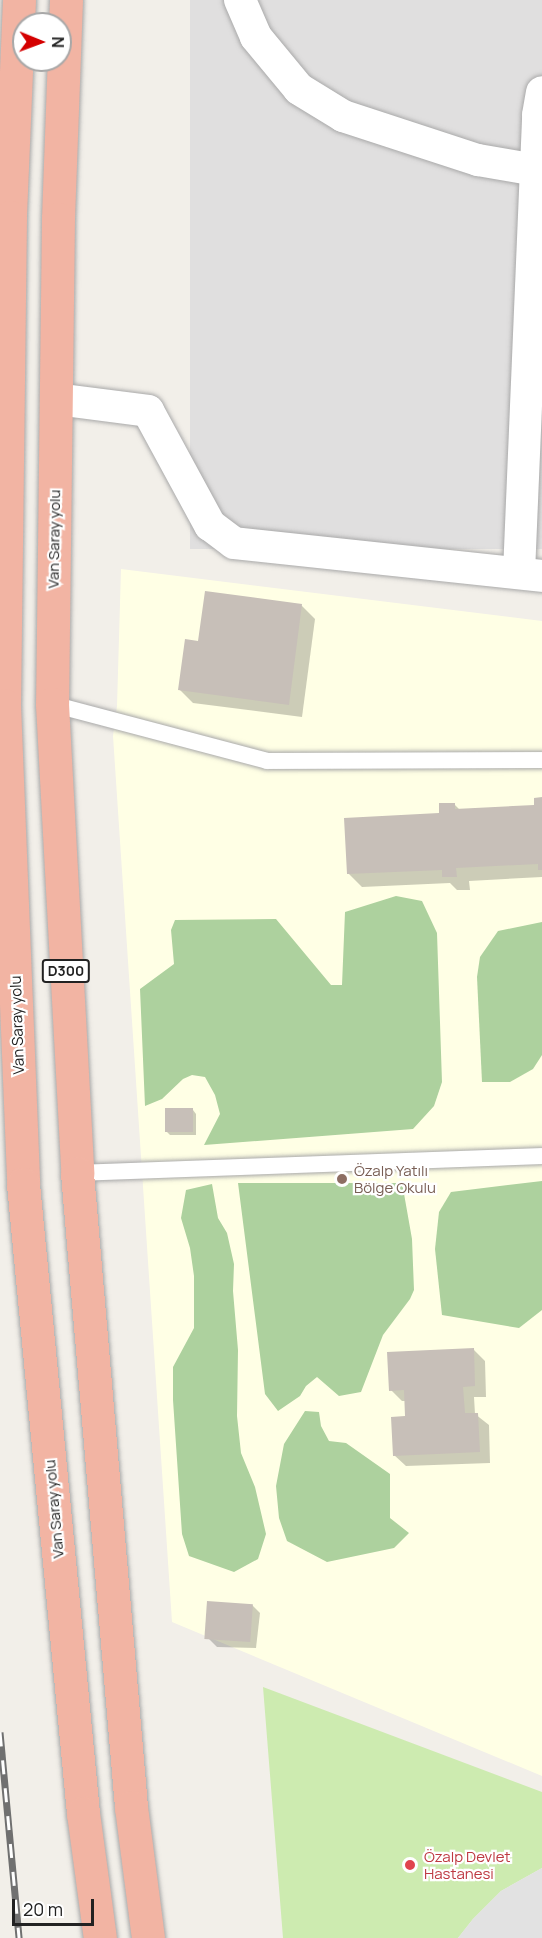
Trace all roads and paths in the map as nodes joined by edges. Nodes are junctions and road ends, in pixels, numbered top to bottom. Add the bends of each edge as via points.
1 (19, 0) edge
2 (66, 0) edge
3 (240, 0) edge
4 (542, 92) edge
5 (536, 170) junction
6 (537, 260) edge
7 (56, 399) junction
8 (530, 575) edge
9 (52, 704) junction
10 (542, 760) edge
11 (542, 1156) edge
12 (77, 1173) junction
13 (100, 1938) edge
14 (148, 1938) edge

1 - 13 highway, Van Saray yolu via 10,218 4,705 23,1184 83,1813
2 - 7 highway, Van Saray yolu / D300
3 - 5 street via 256,37 299,89 343,116 478,160
4 - 5 street
5 - 6 street
6 - 8 street
7 - 8 street via 148,411 210,525 234,543
7 - 9 highway, Van Saray yolu / D300
9 - 10 lane via 267,761
9 - 12 highway, Van Saray yolu / D300
11 - 12 lane
12 - 14 highway, Van Saray yolu / D300 via 131,1808

